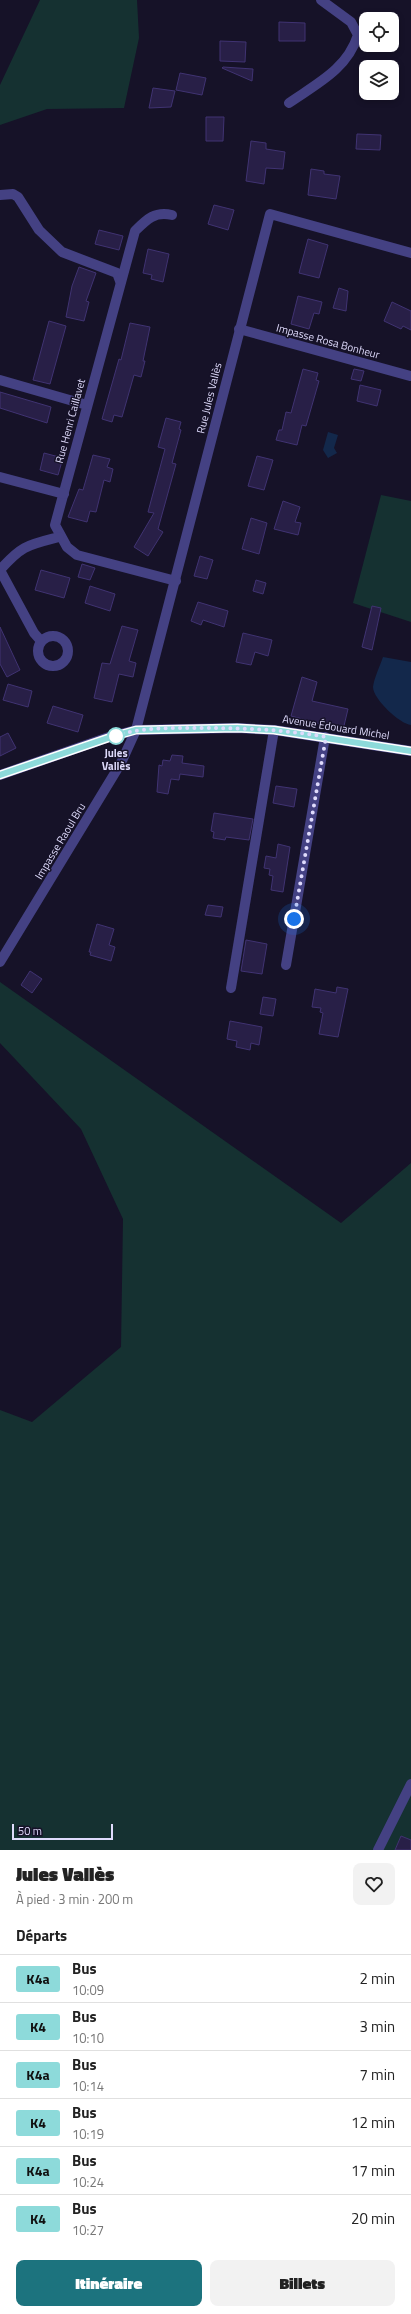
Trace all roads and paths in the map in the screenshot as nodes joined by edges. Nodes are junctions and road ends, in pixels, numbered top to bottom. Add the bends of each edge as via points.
1 (321, 0) edge
2 (289, 103) dead end
3 (0, 195) edge
4 (172, 215) dead end
5 (411, 253) edge
6 (120, 282) junction
7 (239, 329) junction
8 (410, 376) dead end
9 (0, 380) edge
10 (87, 405) junction
11 (0, 478) edge
12 (64, 494) junction
13 (59, 537) junction
14 (0, 570) edge
15 (176, 581) junction
16 (41, 641) dead end
17 (136, 730) junction
18 (274, 730) junction
19 (326, 737) junction
20 (411, 751) edge
21 (0, 775) edge
22 (0, 962) edge
23 (286, 965) dead end
24 (231, 988) dead end
25 (411, 1784) edge
26 (378, 1850) edge

1 - 2 street via 351,22 358,35 353,51 334,72
3 - 6 street via 13,194 26,207 39,230 62,252 117,273
4 - 6 street, Rue Henri Caillavet via 162,213 148,217 135,230
5 - 7 street, Rue Jules Vallès via 270,214
6 - 10 street, Rue Henri Caillavet
7 - 8 street, Impasse Rosa Bonheur
7 - 15 street, Rue Jules Vallès
9 - 10 street
10 - 12 street, Rue Henri Caillavet
11 - 12 street
12 - 13 street, Rue Henri Caillavet via 55,526
13 - 14 street via 27,545 16,552
13 - 15 street via 77,555
14 - 16 street via 34,633
15 - 17 street, Rue Jules Vallès
17 - 18 street, Avenue Édouard Michel
17 - 21 street, Avenue Édouard Michel
17 - 22 street, Impasse Raoul Bru via 121,763
18 - 19 street, Avenue Édouard Michel
18 - 24 street
19 - 20 street, Avenue Édouard Michel
19 - 23 street
25 - 26 street

